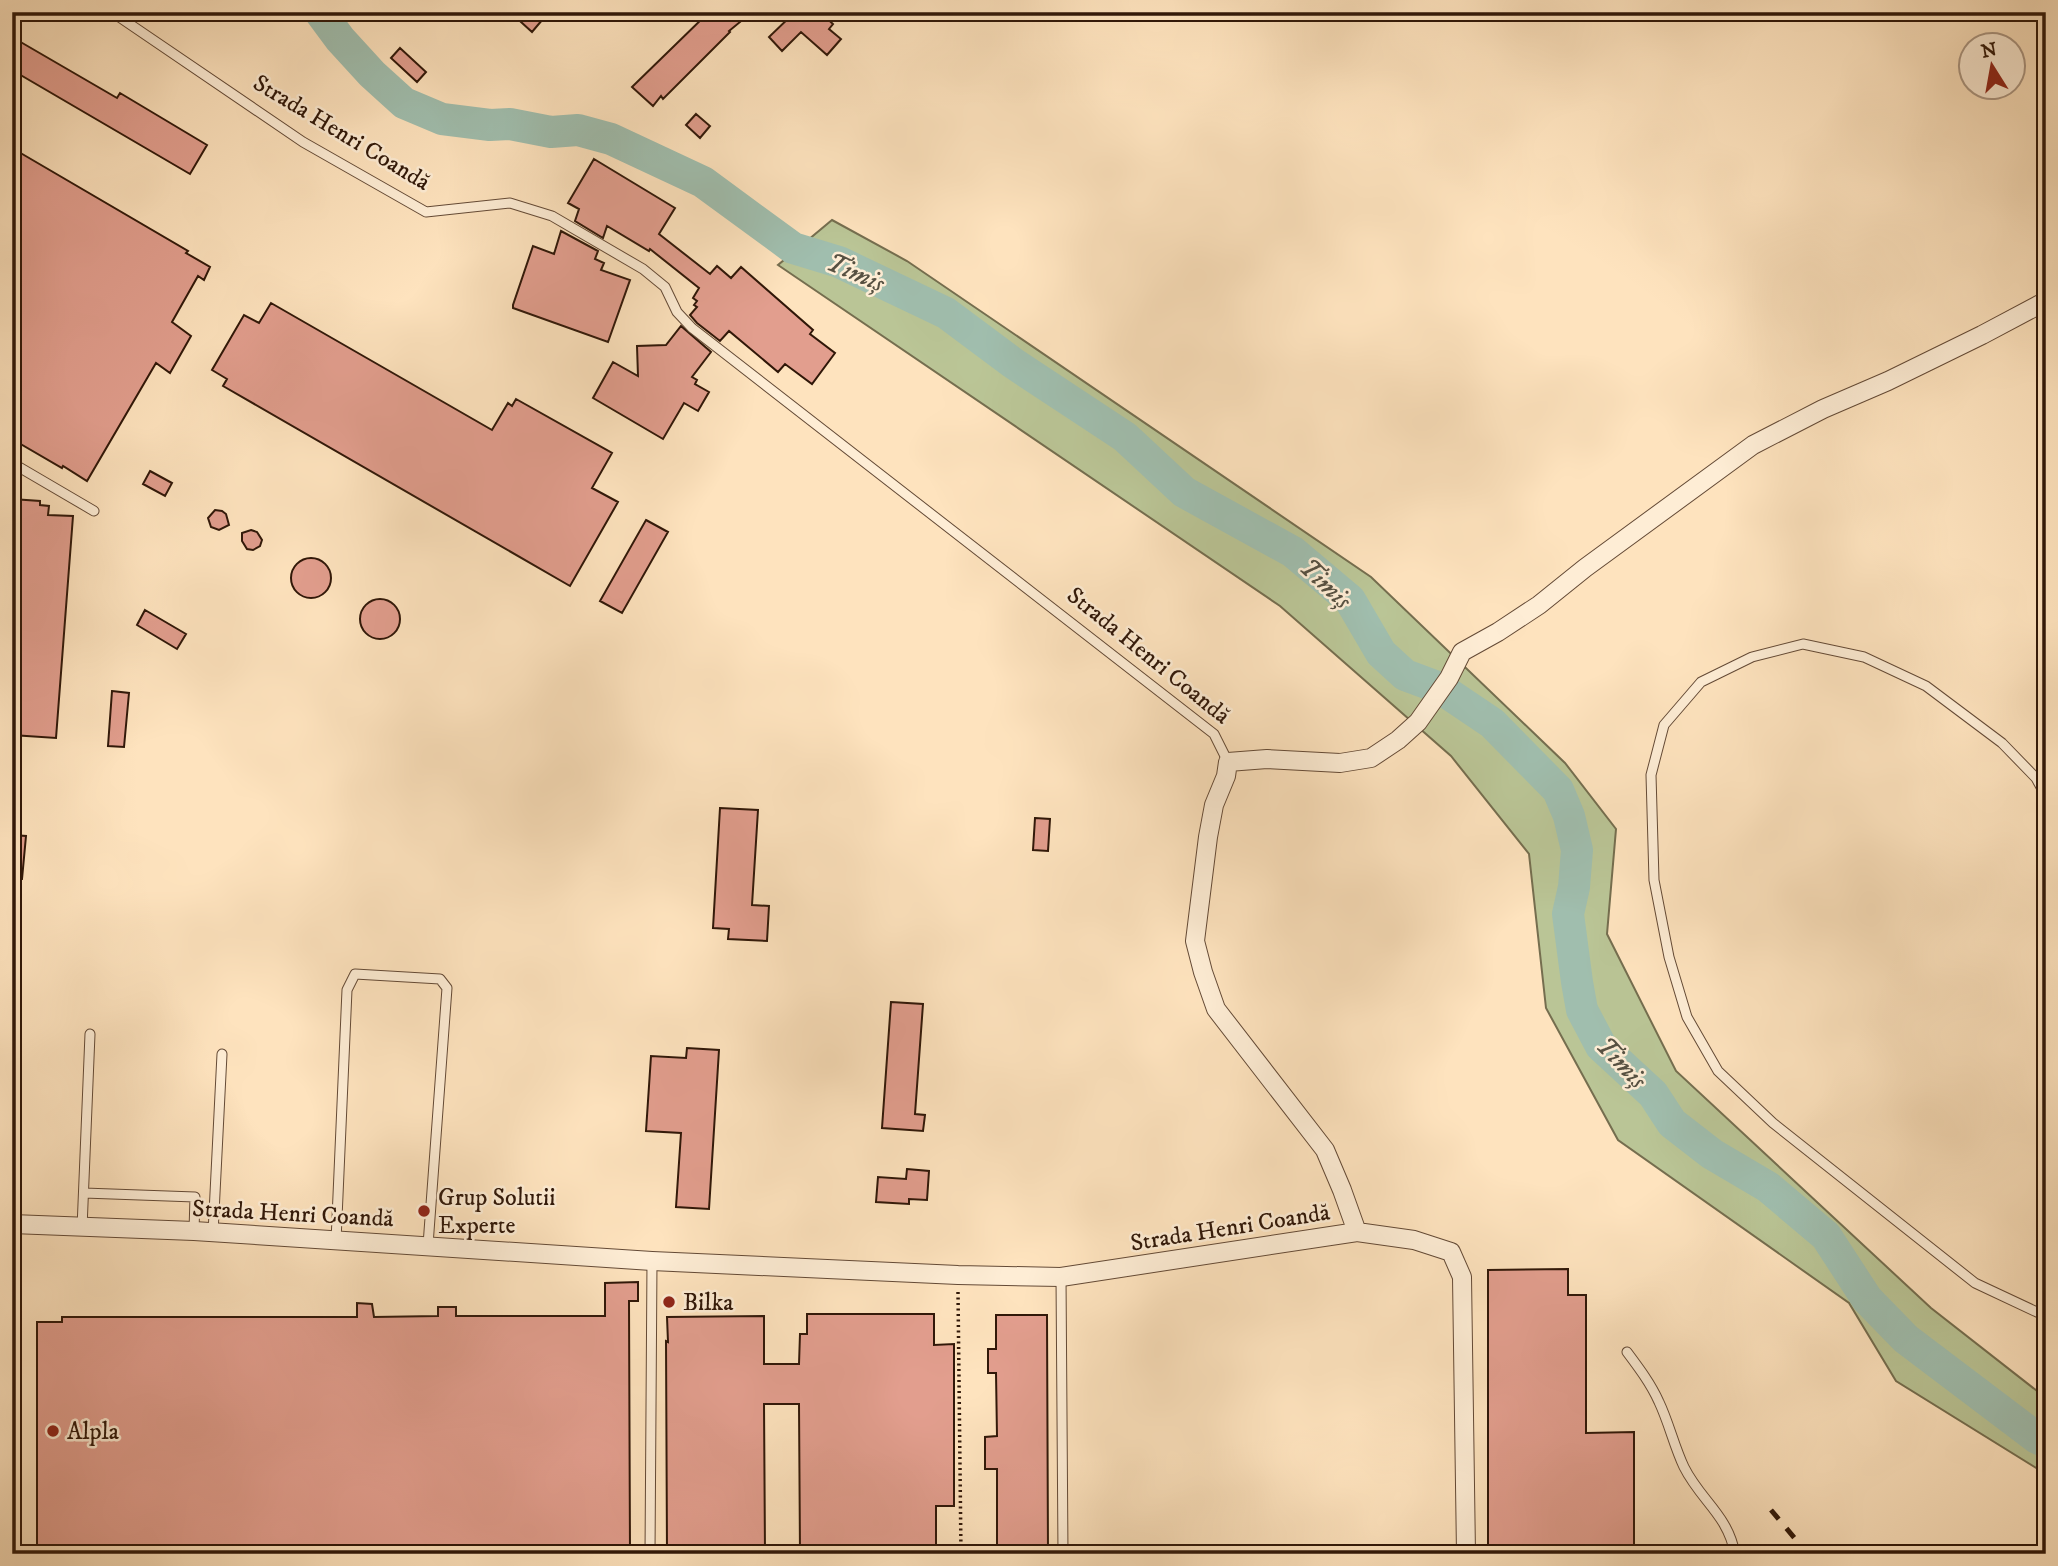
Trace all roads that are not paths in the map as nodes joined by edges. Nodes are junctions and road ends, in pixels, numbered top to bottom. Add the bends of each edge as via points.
1 (112, 12) edge
2 (2046, 301) edge
3 (12, 463) edge
4 (94, 511) dead end
5 (1228, 762) junction
6 (2046, 796) edge
7 (90, 1034) dead end
8 (222, 1054) dead end
9 (84, 1193) junction
10 (12, 1224) edge
11 (82, 1228) junction
12 (194, 1231) junction
13 (1357, 1232) junction
14 (213, 1233) junction
15 (336, 1241) junction
16 (428, 1245) junction
17 (652, 1261) junction
18 (1061, 1277) junction
19 (2046, 1312) edge
20 (1628, 1352) dead end
21 (650, 1554) edge
22 (1063, 1554) edge
23 (1466, 1554) edge
24 (1735, 1554) edge

1 - 5 lane, Strada Henri Coandă via 303,142 426,212 510,203 552,216 643,269 665,287 677,312 692,328 1214,734
2 - 5 street via 1753,445 1539,605 1462,652 1450,678 1418,722 1371,758 1340,763
3 - 4 lane
5 - 13 street, Strada Henri Coandă via 1213,805 1195,941 1203,972 1216,1009 1325,1150
6 - 19 lane via 2036,778 2002,743 1926,686 1864,657 1803,644 1752,657 1701,682 1664,725 1651,775 1654,880 1669,957 1687,1017 1718,1071 1773,1123 1975,1283 2039,1313
7 - 9 lane
8 - 14 lane
9 - 11 lane
9 - 12 lane via 195,1197
10 - 11 street, Strada Henri Coandă
11 - 12 street, Strada Henri Coandă
12 - 14 street, Strada Henri Coandă
13 - 18 street, Strada Henri Coandă
13 - 23 street via 1414,1240 1451,1252 1462,1277
14 - 15 street, Strada Henri Coandă
15 - 16 street, Strada Henri Coandă
15 - 16 lane via 347,990 355,974 440,979 447,988
16 - 17 street, Strada Henri Coandă
17 - 18 street, Strada Henri Coandă
17 - 21 lane
18 - 22 lane
20 - 24 lane via 1659,1402 1698,1491 1723,1520

